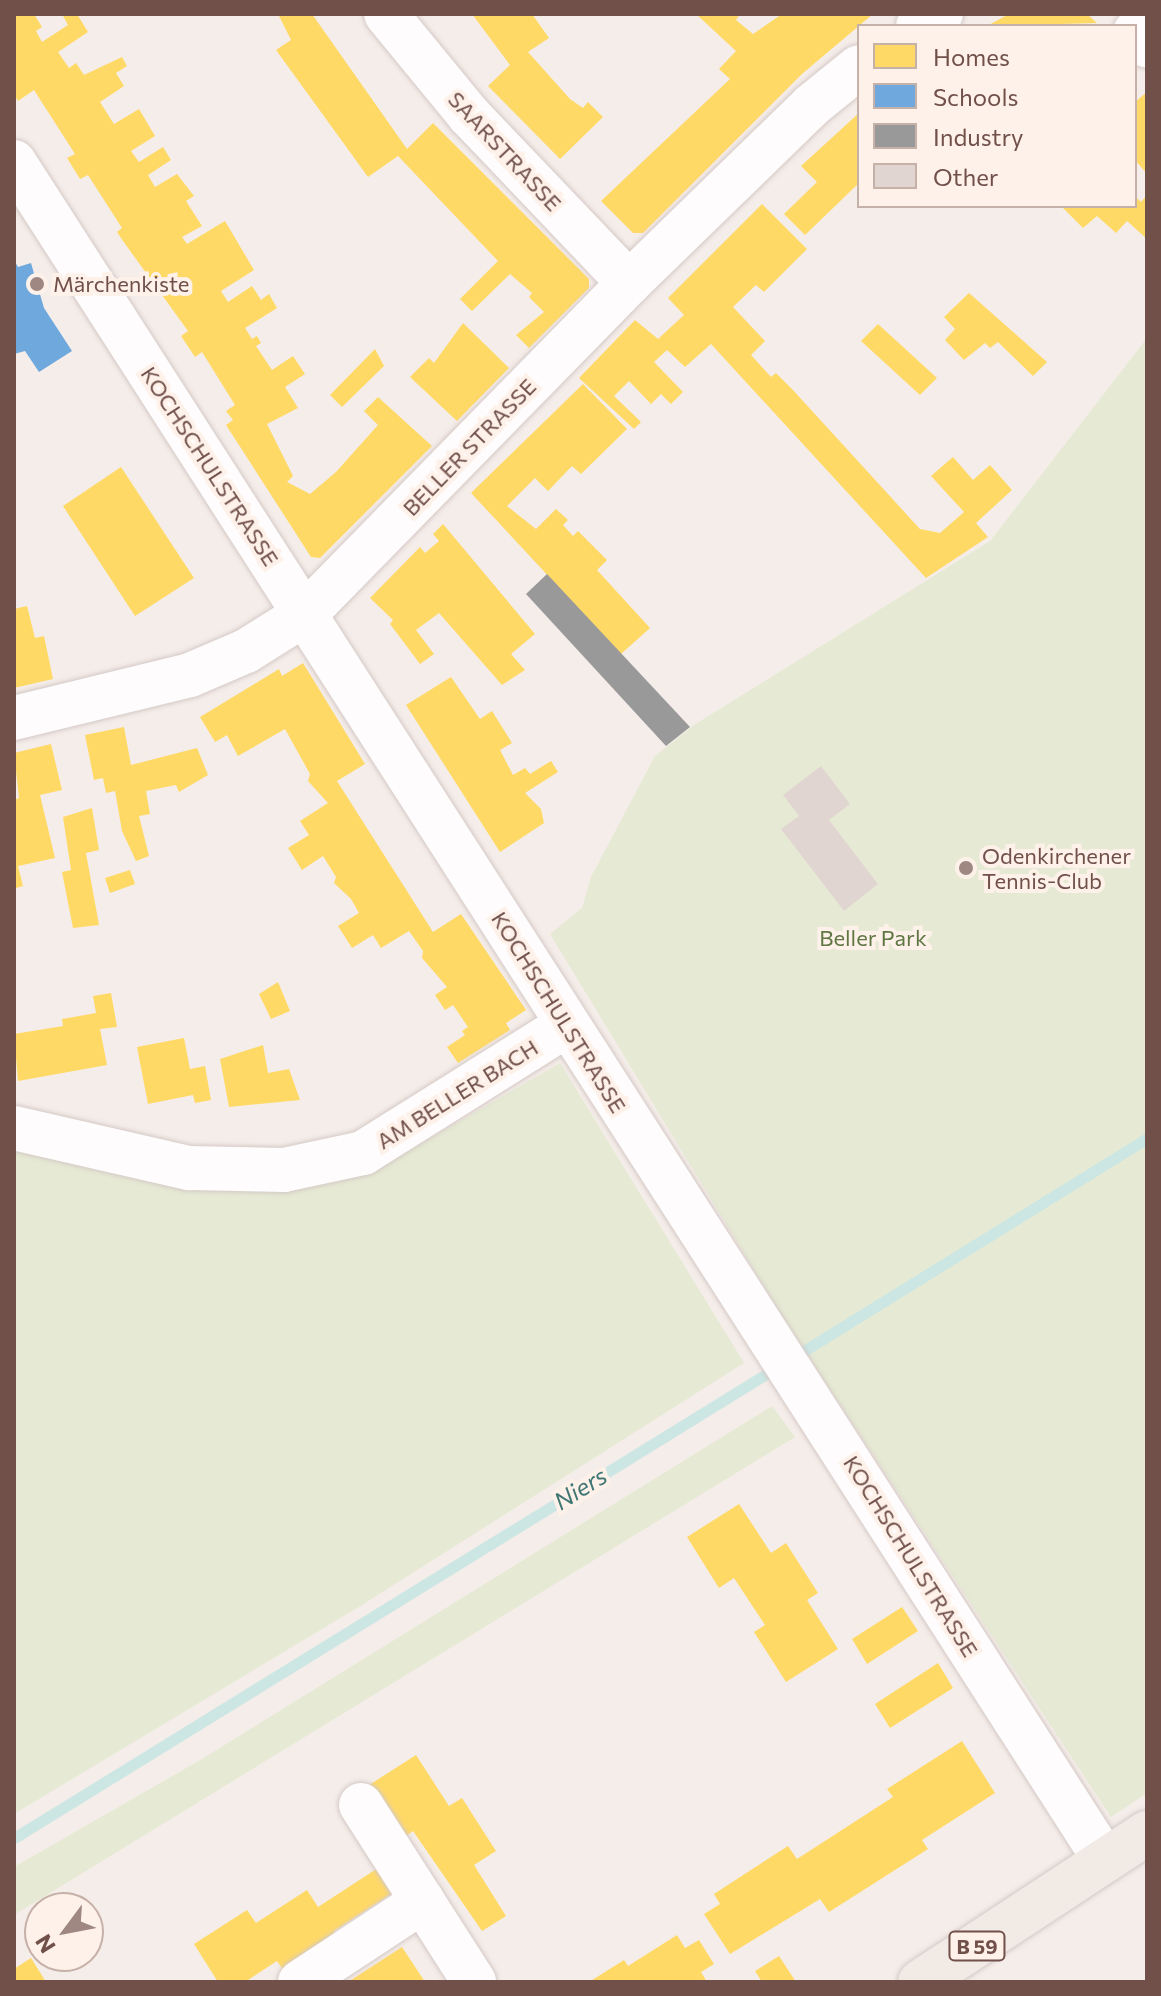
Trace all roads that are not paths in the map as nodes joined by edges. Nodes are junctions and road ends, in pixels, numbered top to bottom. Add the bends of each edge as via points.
1 (386, 14) edge
2 (857, 69) edge
3 (14, 162) edge
4 (629, 283) junction
5 (305, 614) junction
6 (14, 718) edge
7 (567, 1025) junction
8 (14, 1128) edge
9 (361, 1805) dead end
10 (1147, 1833) edge
11 (1105, 1860) junction
12 (423, 1901) junction
13 (300, 1982) edge
14 (474, 1982) edge
15 (920, 1982) edge

1 - 4 street, SAARSTRASSE via 469,115
2 - 4 street, BELLER STRASSE via 812,105
3 - 5 street, KOCHSCHULSTRASSE
4 - 5 street, BELLER STRASSE
5 - 6 street, BELLER STRASSE via 246,651 190,675
5 - 7 street, KOCHSCHULSTRASSE
7 - 8 street, AM BELLER BACH via 363,1153 284,1170 189,1168
7 - 11 street, KOCHSCHULSTRASSE
9 - 12 street
10 - 11 main road, B 59
11 - 15 main road, B 59
12 - 13 street
12 - 14 street

